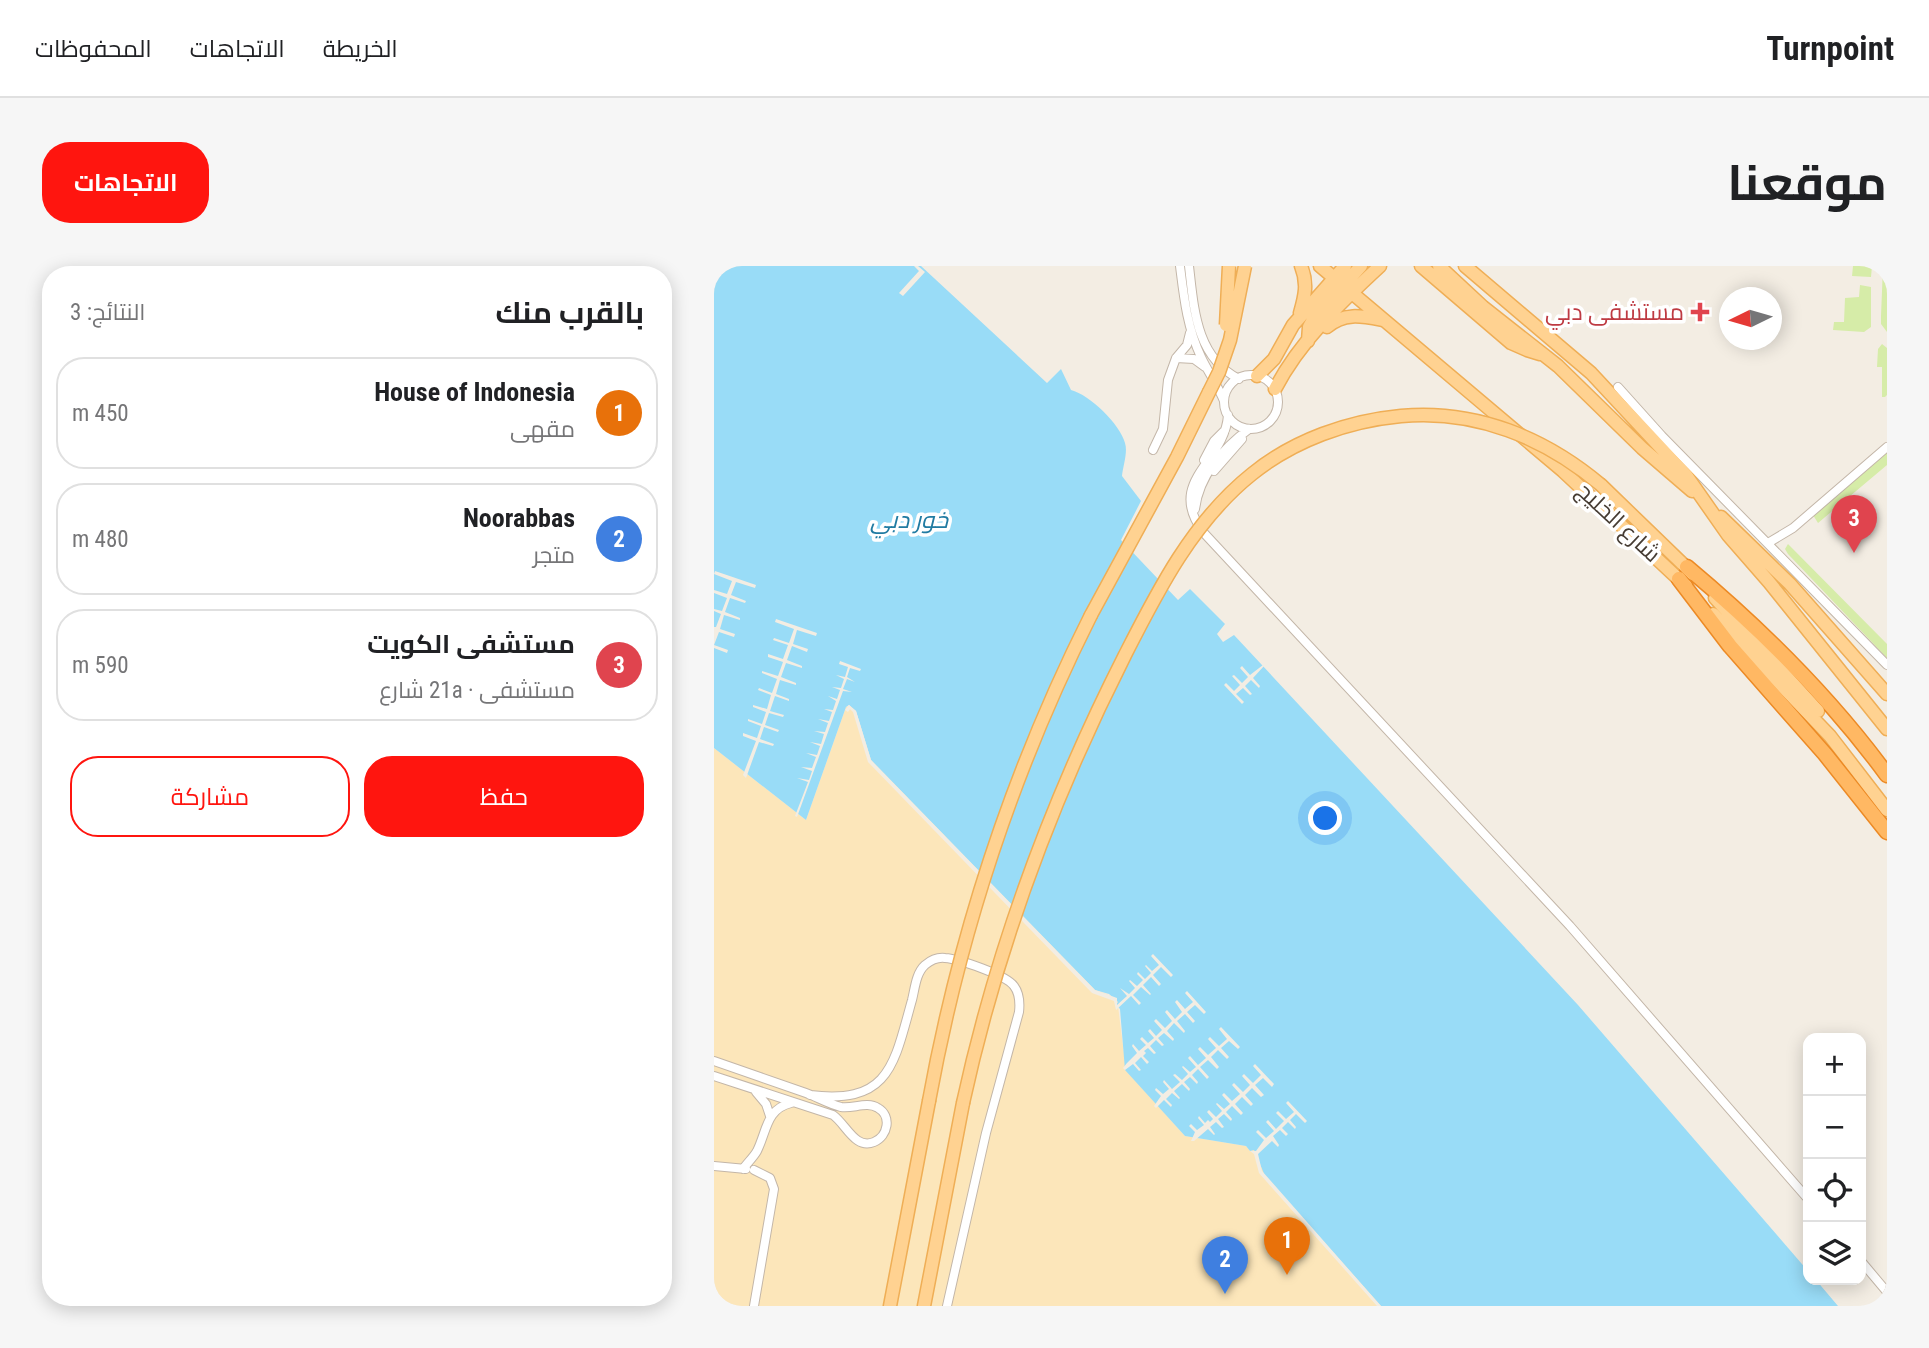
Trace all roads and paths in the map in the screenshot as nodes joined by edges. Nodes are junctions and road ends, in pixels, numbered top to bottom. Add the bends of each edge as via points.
1 (1180, 266) edge
2 (1189, 266) edge
3 (1229, 266) edge
4 (1245, 266) edge
5 (1301, 266) edge
6 (1320, 266) edge
7 (1380, 266) edge
8 (1421, 266) edge
9 (1439, 266) edge
10 (1449, 266) edge
11 (1465, 266) edge
12 (1348, 274) edge
13 (1483, 307) junction
14 (1299, 319) junction
15 (1386, 321) junction
16 (1190, 329) junction
17 (1308, 341) junction
18 (1544, 354) junction
19 (1176, 358) junction
20 (1209, 371) junction
21 (1257, 376) junction
22 (1239, 379) junction
23 (1618, 387) dead end
24 (1275, 389) junction
25 (1209, 392) junction
26 (1225, 402) junction
27 (1228, 415) junction
28 (1251, 429) junction
29 (1887, 447) edge
30 (1153, 450) dead end
31 (1706, 504) junction
32 (1195, 519) junction
33 (1793, 528) junction
34 (1768, 542) junction
35 (1777, 552) junction
36 (1683, 573) junction
37 (1887, 665) edge
38 (1887, 694) edge
39 (1887, 729) edge
40 (1887, 775) edge
41 (1887, 810) edge
42 (1887, 832) edge
43 (714, 1061) edge
44 (714, 1076) edge
45 (754, 1090) junction
46 (810, 1094) junction
47 (791, 1103) junction
48 (770, 1116) junction
49 (758, 1149) junction
50 (714, 1168) edge
51 (743, 1169) junction
52 (754, 1170) junction
53 (1803, 1193) edge
54 (1866, 1267) edge
55 (1887, 1293) edge
56 (754, 1306) edge
57 (890, 1306) edge
58 (924, 1306) edge
59 (947, 1306) edge

1 - 16 street
2 - 22 street via 1194,311 1206,346 1217,365
3 - 25 main road, bridge via 1226,325
4 - 25 main road, bridge via 1230,340
5 - 14 main road via 1306,289
6 - 12 main road, شارع الخليج
7 - 12 main road
7 - 12 main road
8 - 18 main road via 1511,343
9 - 13 main road
10 - 13 main road via 1474,289
11 - 31 main road via 1604,386 1686,475
12 - 14 main road
12 - 15 main road, شارع الخليج
12 - 17 main road
13 - 18 main road
14 - 21 main road via 1274,359
15 - 17 main road via 1341,317
15 - 36 main road, شارع الخليج
16 - 19 street via 1187,345
16 - 20 street
17 - 24 main road
18 - 31 main road
19 - 20 street via 1194,359
19 - 30 street via 1165,392 1163,429
20 - 26 street
21 - 22 street
21 - 24 street
22 - 26 street via 1229,388
23 - 34 street
24 - 28 street via 1275,415 1264,426
25 - 57 main road, bridge via 1091,615 1039,726 991,852 951,993
26 - 27 street
27 - 28 street via 1239,426
27 - 32 street via 1219,446 1193,484
28 - 32 street via 1224,450 1206,477 1197,497
29 - 33 street
31 - 38 main road via 1790,584
31 - 39 main road
32 - 53 street via 1570,926
33 - 34 street
33 - 35 street
34 - 35 street
35 - 37 street
36 - 40 highway via 1750,622 1810,681
36 - 41 main road via 1815,707
36 - 42 highway via 1730,646
36 - 58 main road, bridge via 1601,485 1562,456 1525,436 1472,420 1432,415 1378,419 1320,435 1251,474 1207,520 1145,615 1085,737 1019,904 987,1003 963,1103
43 - 46 street
44 - 45 street
45 - 47 street
45 - 48 street
46 - 47 street via 837,1106 876,1106 886,1119 884,1135 870,1144 862,1143 833,1115
46 - 59 street via 844,1097 880,1081 895,1059 918,976 927,963 950,959 1008,980 1019,994 1019,1012
47 - 48 street
48 - 49 street
49 - 51 street
49 - 52 street
50 - 51 street
51 - 52 street
52 - 56 street via 770,1178 774,1197
54 - 55 street

